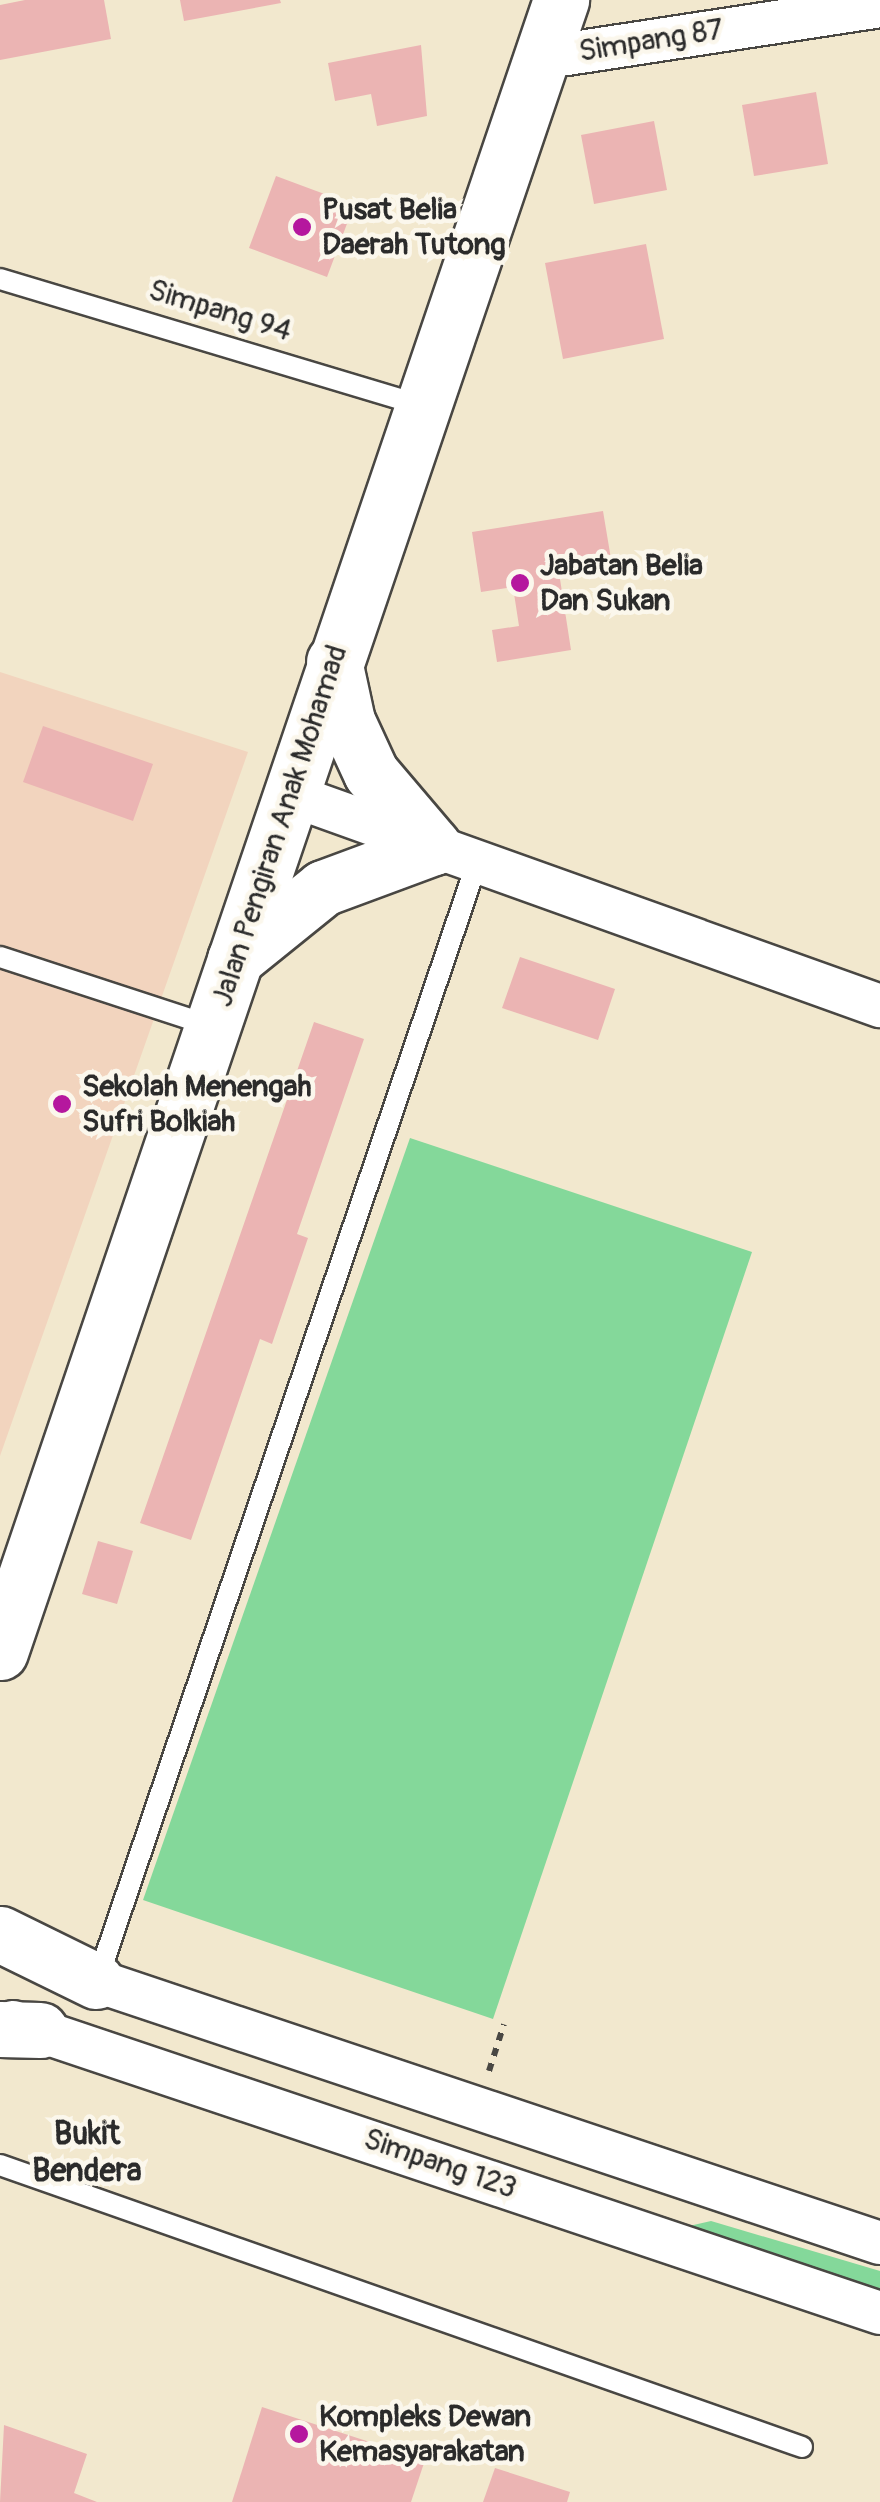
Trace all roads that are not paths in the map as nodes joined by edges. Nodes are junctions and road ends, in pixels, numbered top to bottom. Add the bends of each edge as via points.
1 (561, 0) edge
2 (880, 6) edge
3 (541, 58) junction
4 (0, 279) edge
5 (422, 406) junction
6 (334, 661) junction
7 (291, 794) junction
8 (455, 855) junction
9 (0, 958) edge
10 (236, 959) junction
11 (880, 1006) edge
12 (213, 1026) junction
13 (0, 1652) edge
14 (0, 1934) edge
15 (0, 1948) edge
16 (96, 1981) junction
17 (13, 2025) edge
18 (0, 2165) edge
19 (880, 2243) edge
20 (880, 2313) edge
21 (802, 2448) dead end

1 - 3 street, Jalan Pengiran Anak Mohamad
2 - 3 street, Simpang 87
3 - 5 street, Jalan Pengiran Anak Mohamad
4 - 5 lane, Simpang 94
5 - 6 street, Jalan Pengiran Anak Mohamad
6 - 7 street, Jalan Pengiran Anak Mohamad
6 - 8 street via 347,721 371,773
7 - 8 street
7 - 10 street, Jalan Pengiran Anak Mohamad
8 - 10 street via 322,888
8 - 11 street
8 - 16 lane
9 - 12 lane
10 - 12 street, Jalan Pengiran Anak Mohamad
12 - 13 street, Jalan Pengiran Anak Mohamad
14 - 16 street
15 - 16 street
16 - 19 street
17 - 20 street, Simpang 123
18 - 21 lane

